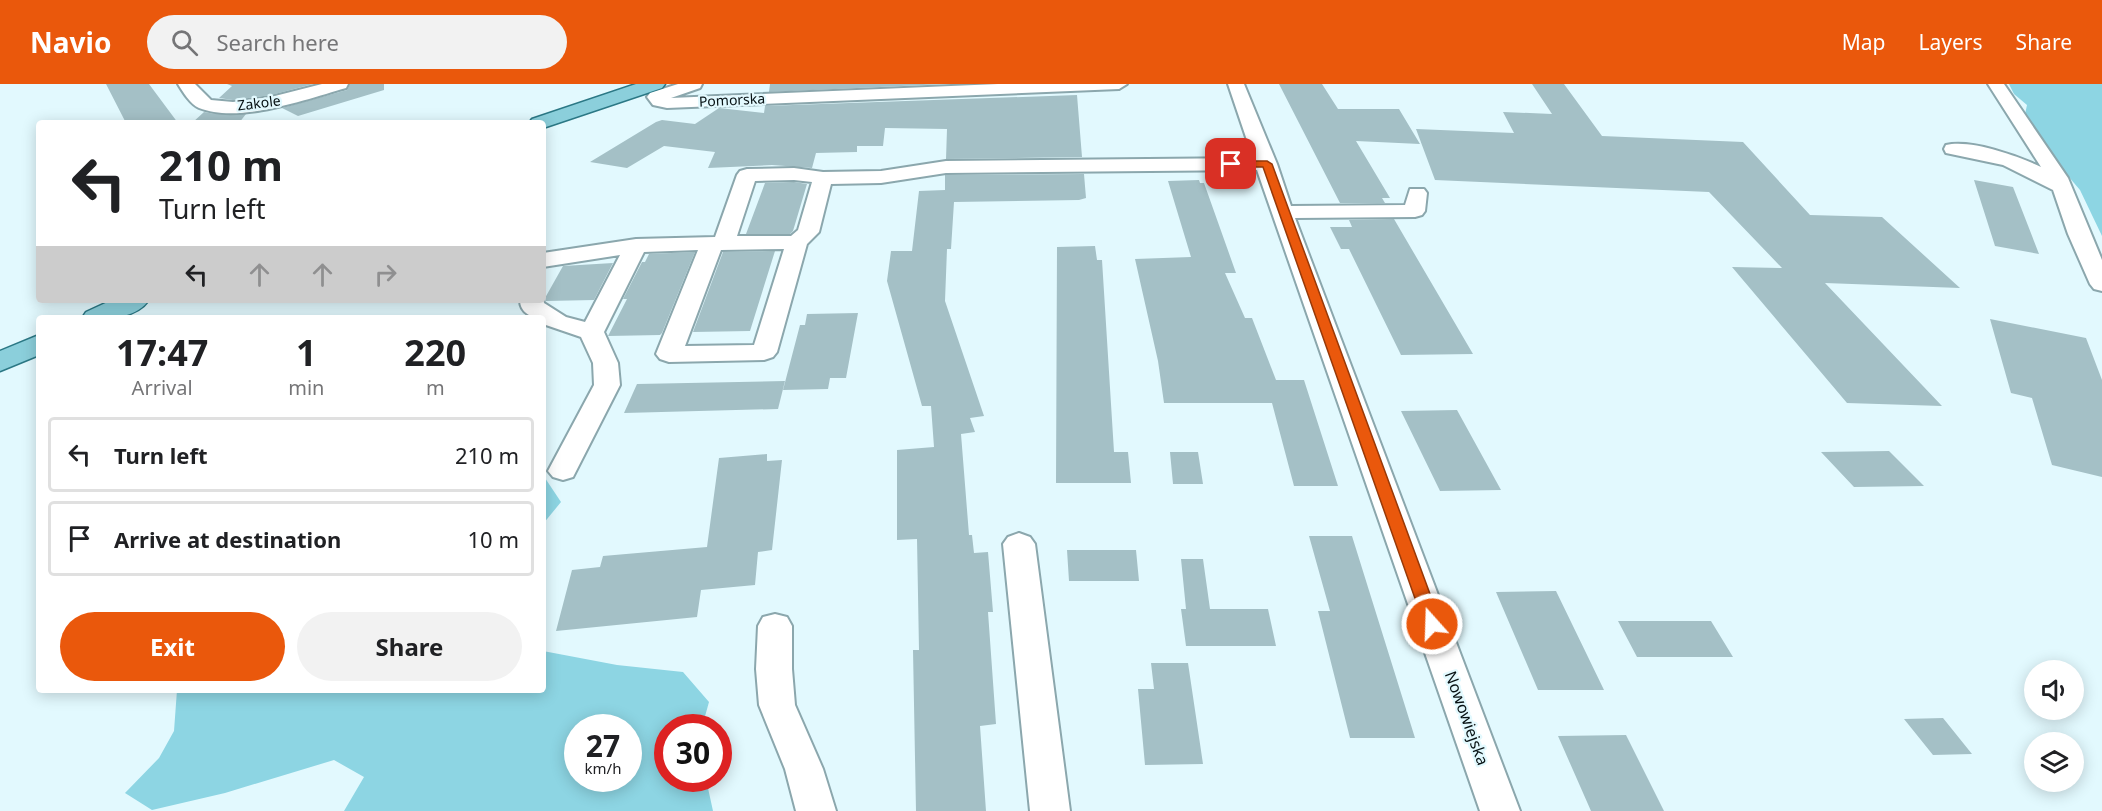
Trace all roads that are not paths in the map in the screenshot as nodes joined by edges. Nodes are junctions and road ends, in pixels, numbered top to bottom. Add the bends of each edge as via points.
1 (186, 84) edge
2 (340, 84) edge
3 (623, 84) edge
4 (655, 84) edge
5 (694, 84) edge
6 (1119, 84) edge
7 (1236, 84) edge
8 (1996, 84) edge
9 (528, 120) edge
10 (546, 121) edge
11 (1953, 149) dead end
12 (1267, 164) junction
13 (823, 178) junction
14 (2061, 187) junction
15 (1416, 193) dead end
16 (1284, 212) junction
17 (797, 242) junction
18 (718, 243) junction
19 (636, 246) junction
20 (546, 260) edge
21 (2102, 284) edge
22 (128, 303) edge
23 (532, 303) edge
24 (102, 315) edge
25 (546, 315) edge
26 (546, 315) edge
27 (592, 332) junction
28 (36, 345) edge
29 (0, 362) edge
30 (563, 471) dead end
31 (1019, 544) dead end
32 (775, 626) dead end
33 (816, 811) edge
34 (1050, 811) edge
35 (1500, 811) edge

1 - 2 street, Zakole via 204,104 227,106 278,101
3 - 9 main road
4 - 10 main road
5 - 6 street, Pomorska via 656,97 668,103
7 - 12 street, Nowowiejska
8 - 14 street via 2024,130 2046,156
11 - 14 street via 2021,164
12 - 13 street via 946,167 881,177
12 - 16 street, Nowowiejska
13 - 17 street via 808,232
13 - 18 street via 794,174 747,176
14 - 21 street
15 - 16 street via 1415,211
16 - 35 street, Nowowiejska
17 - 18 street
17 - 18 street via 764,352 669,354
18 - 19 street
19 - 20 street
19 - 27 street
22 - 24 main road
23 - 26 street
25 - 27 street
27 - 30 street via 606,358 607,385
28 - 29 main road
31 - 34 street
32 - 33 street via 777,705 804,769

